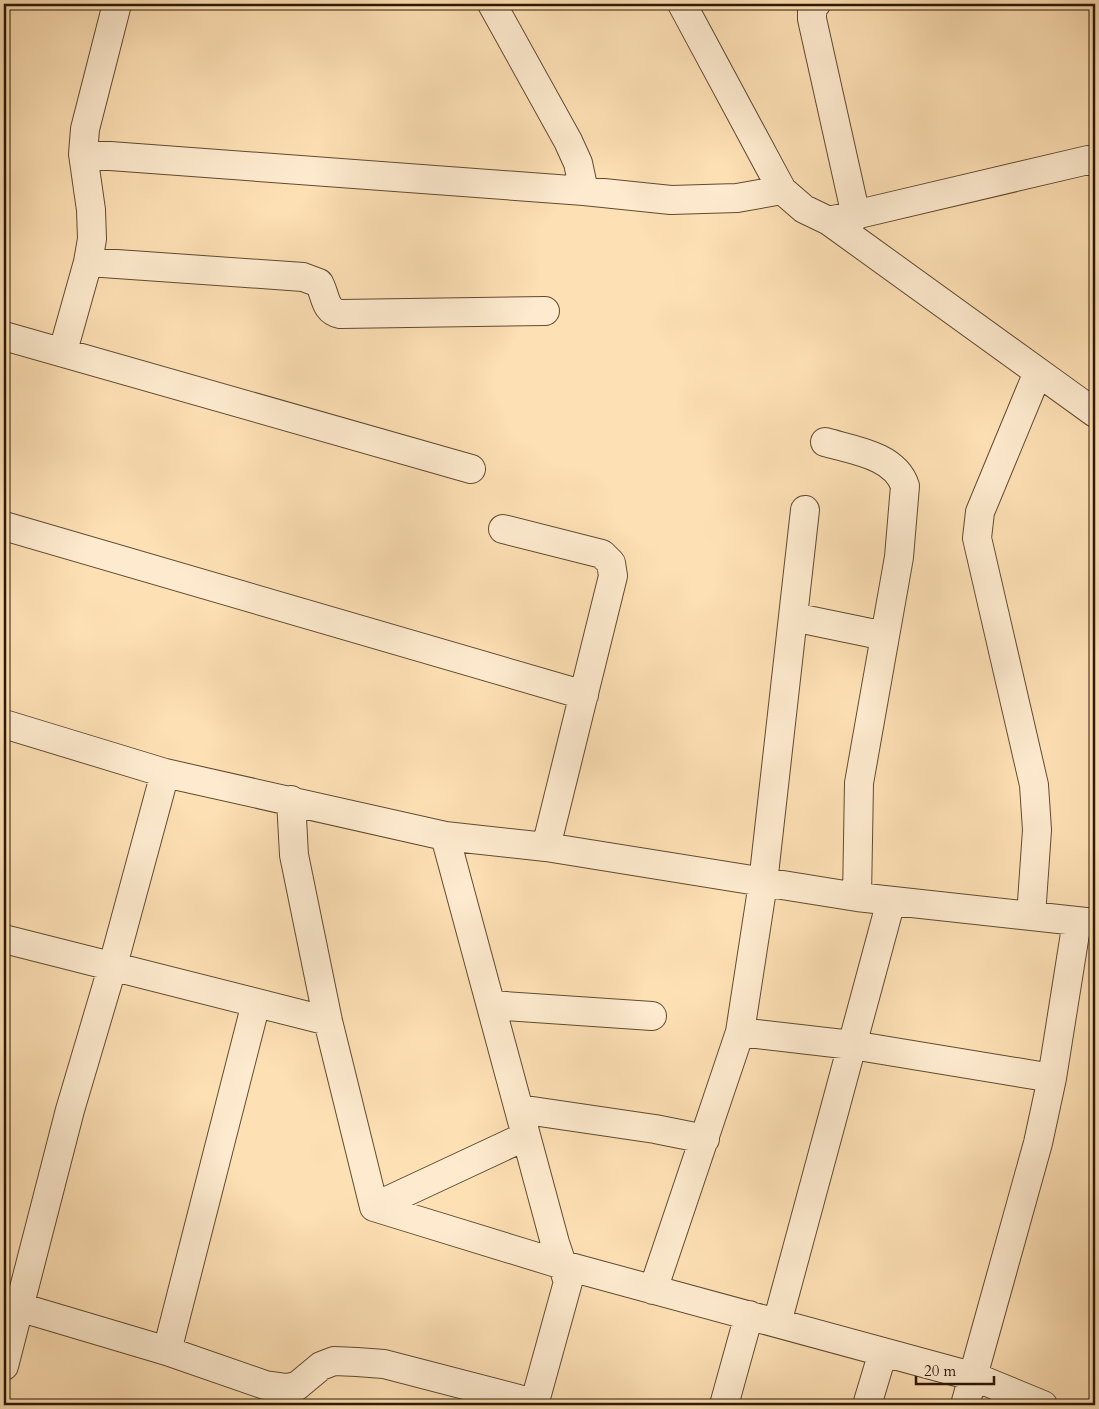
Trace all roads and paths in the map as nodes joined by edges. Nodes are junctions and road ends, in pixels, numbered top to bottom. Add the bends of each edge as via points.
1 (117, 4) edge
2 (492, 4) edge
3 (682, 4) edge
4 (816, 4) edge
5 (83, 154) junction
6 (1095, 162) edge
7 (782, 190) junction
8 (584, 191) junction
9 (856, 216) junction
10 (829, 221) junction
11 (88, 262) junction
12 (545, 311) dead end
13 (4, 336) edge
14 (63, 351) junction
15 (1038, 372) junction
16 (1095, 413) edge
17 (825, 442) dead end
18 (471, 468) dead end
19 (805, 510) dead end
20 (4, 526) edge
21 (503, 529) dead end
22 (793, 617) junction
23 (885, 636) junction
24 (584, 695) junction
25 (4, 724) edge
26 (165, 773) junction
27 (291, 800) junction
28 (445, 836) junction
29 (546, 846) junction
30 (763, 883) junction
31 (857, 897) junction
32 (891, 901) junction
33 (1030, 916) junction
34 (1086, 922) edge
35 (4, 939) edge
36 (113, 965) junction
37 (256, 1003) junction
38 (491, 1005) junction
39 (652, 1016) dead end
40 (328, 1021) junction
41 (740, 1032) junction
42 (852, 1045) junction
43 (1052, 1078) junction
44 (519, 1109) junction
45 (526, 1136) junction
46 (705, 1139) junction
47 (374, 1207) junction
48 (563, 1265) junction
49 (653, 1290) junction
50 (19, 1306) junction
51 (748, 1315) junction
52 (777, 1323) junction
53 (168, 1351) junction
54 (883, 1352) junction
55 (4, 1366) edge
56 (975, 1377) junction
57 (534, 1404) edge
58 (724, 1405) edge
59 (866, 1405) edge
60 (965, 1405) edge
61 (1043, 1405) edge

1 - 5 street via 86,129
2 - 8 street via 568,141 578,163
3 - 7 street
4 - 9 street via 812,6 812,19
5 - 8 street
5 - 11 street via 91,210 92,239
6 - 9 street via 1088,160
7 - 8 street via 738,198 697,200
7 - 10 street via 804,209
9 - 10 street
10 - 15 street
11 - 12 street via 303,277 319,283 328,307 333,313 340,314
11 - 14 street
13 - 14 street
14 - 18 street
15 - 16 street
15 - 33 street via 980,512 977,538 1034,785 1037,830
17 - 23 street via 883,461 902,475 905,486 899,557
19 - 22 street
20 - 24 street
21 - 24 street via 602,554 611,563 613,576
22 - 23 street
22 - 30 street
23 - 31 street via 859,784
24 - 29 street
25 - 26 street
26 - 27 street
26 - 36 street
27 - 28 street
27 - 40 street via 294,855
28 - 29 street
28 - 38 street
29 - 30 street
30 - 31 street
30 - 41 street
31 - 32 street
32 - 33 street
32 - 42 street
33 - 34 street
34 - 43 street
35 - 36 street
36 - 37 street
36 - 50 street via 70,1110
37 - 40 street
37 - 53 street
38 - 39 street
38 - 44 street
40 - 47 street
41 - 42 street
41 - 46 street
42 - 43 street
42 - 52 street
43 - 56 street via 1038,1143
44 - 45 street
44 - 46 street
45 - 47 street
45 - 48 street
46 - 49 street
47 - 48 street
48 - 49 street
48 - 57 street via 568,1282
49 - 51 street
50 - 53 street
50 - 55 street
51 - 52 street
51 - 58 street
52 - 54 street
53 - 57 street via 264,1385 297,1386 321,1366 334,1361 357,1362 384,1364
54 - 56 street
54 - 59 street
56 - 60 street
56 - 61 street

